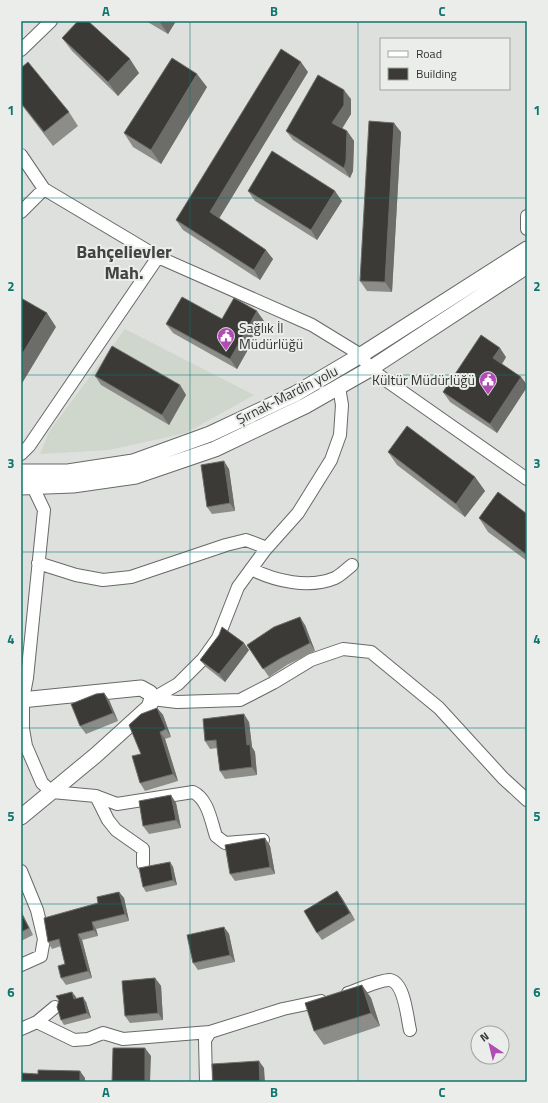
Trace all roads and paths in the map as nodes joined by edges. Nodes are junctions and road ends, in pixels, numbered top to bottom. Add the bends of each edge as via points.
1 (50, 21) edge
2 (21, 50) edge
3 (21, 155) edge
4 (44, 189) junction
5 (21, 212) edge
6 (527, 216) edge
7 (527, 230) edge
8 (527, 250) edge
9 (158, 257) junction
10 (527, 266) edge
11 (361, 355) junction
12 (370, 369) junction
13 (338, 387) junction
14 (21, 454) edge
15 (21, 472) edge
16 (527, 479) edge
17 (27, 487) edge
18 (265, 550) junction
19 (38, 562) junction
20 (352, 565) dead end
21 (251, 568) junction
22 (22, 699) edge
23 (152, 699) junction
24 (52, 792) junction
25 (96, 796) junction
26 (527, 800) edge
27 (21, 817) edge
28 (263, 840) edge
29 (143, 864) dead end
30 (21, 871) edge
31 (21, 965) edge
32 (55, 1007) dead end
33 (37, 1022) junction
34 (21, 1029) edge
35 (410, 1030) dead end
36 (210, 1032) junction
37 (206, 1082) edge

1 - 2 street
3 - 4 street
4 - 5 street
4 - 9 street
6 - 7 street
8 - 11 street, Şırnak-Mardin yolu
9 - 11 street via 312,324
9 - 14 street via 29,446
10 - 12 street, Şırnak-Mardin yolu
11 - 12 street
11 - 15 street, Şırnak-Mardin yolu via 295,394 210,434 133,462 68,472
12 - 13 street, Şırnak-Mardin yolu
12 - 16 street
13 - 17 street, Şırnak-Mardin yolu via 305,406 215,449 136,476 73,485
13 - 18 street via 342,405 340,435 331,460 298,513
17 - 19 street via 44,510
18 - 19 street via 262,546 246,540 131,577 103,580 76,576
18 - 21 street
19 - 22 street via 27,678
20 - 21 street via 336,578 311,582 286,582
21 - 23 street via 238,587 218,638 203,659 178,684
22 - 23 street via 142,688 150,693
22 - 24 street via 26,746 42,783
23 - 24 street via 144,712
23 - 26 street via 178,702 240,700 311,660 343,649 371,652 439,708 503,778
24 - 25 street
24 - 27 street
25 - 28 street via 117,804 193,792 204,802 219,840 225,843
25 - 29 street via 116,830 143,849
30 - 31 street via 37,910 44,939 41,956
32 - 33 street
33 - 34 street
33 - 36 street via 74,1040 88,1039 103,1033 123,1038
35 - 36 street via 402,991 396,983 389,980
36 - 37 street via 205,1040

